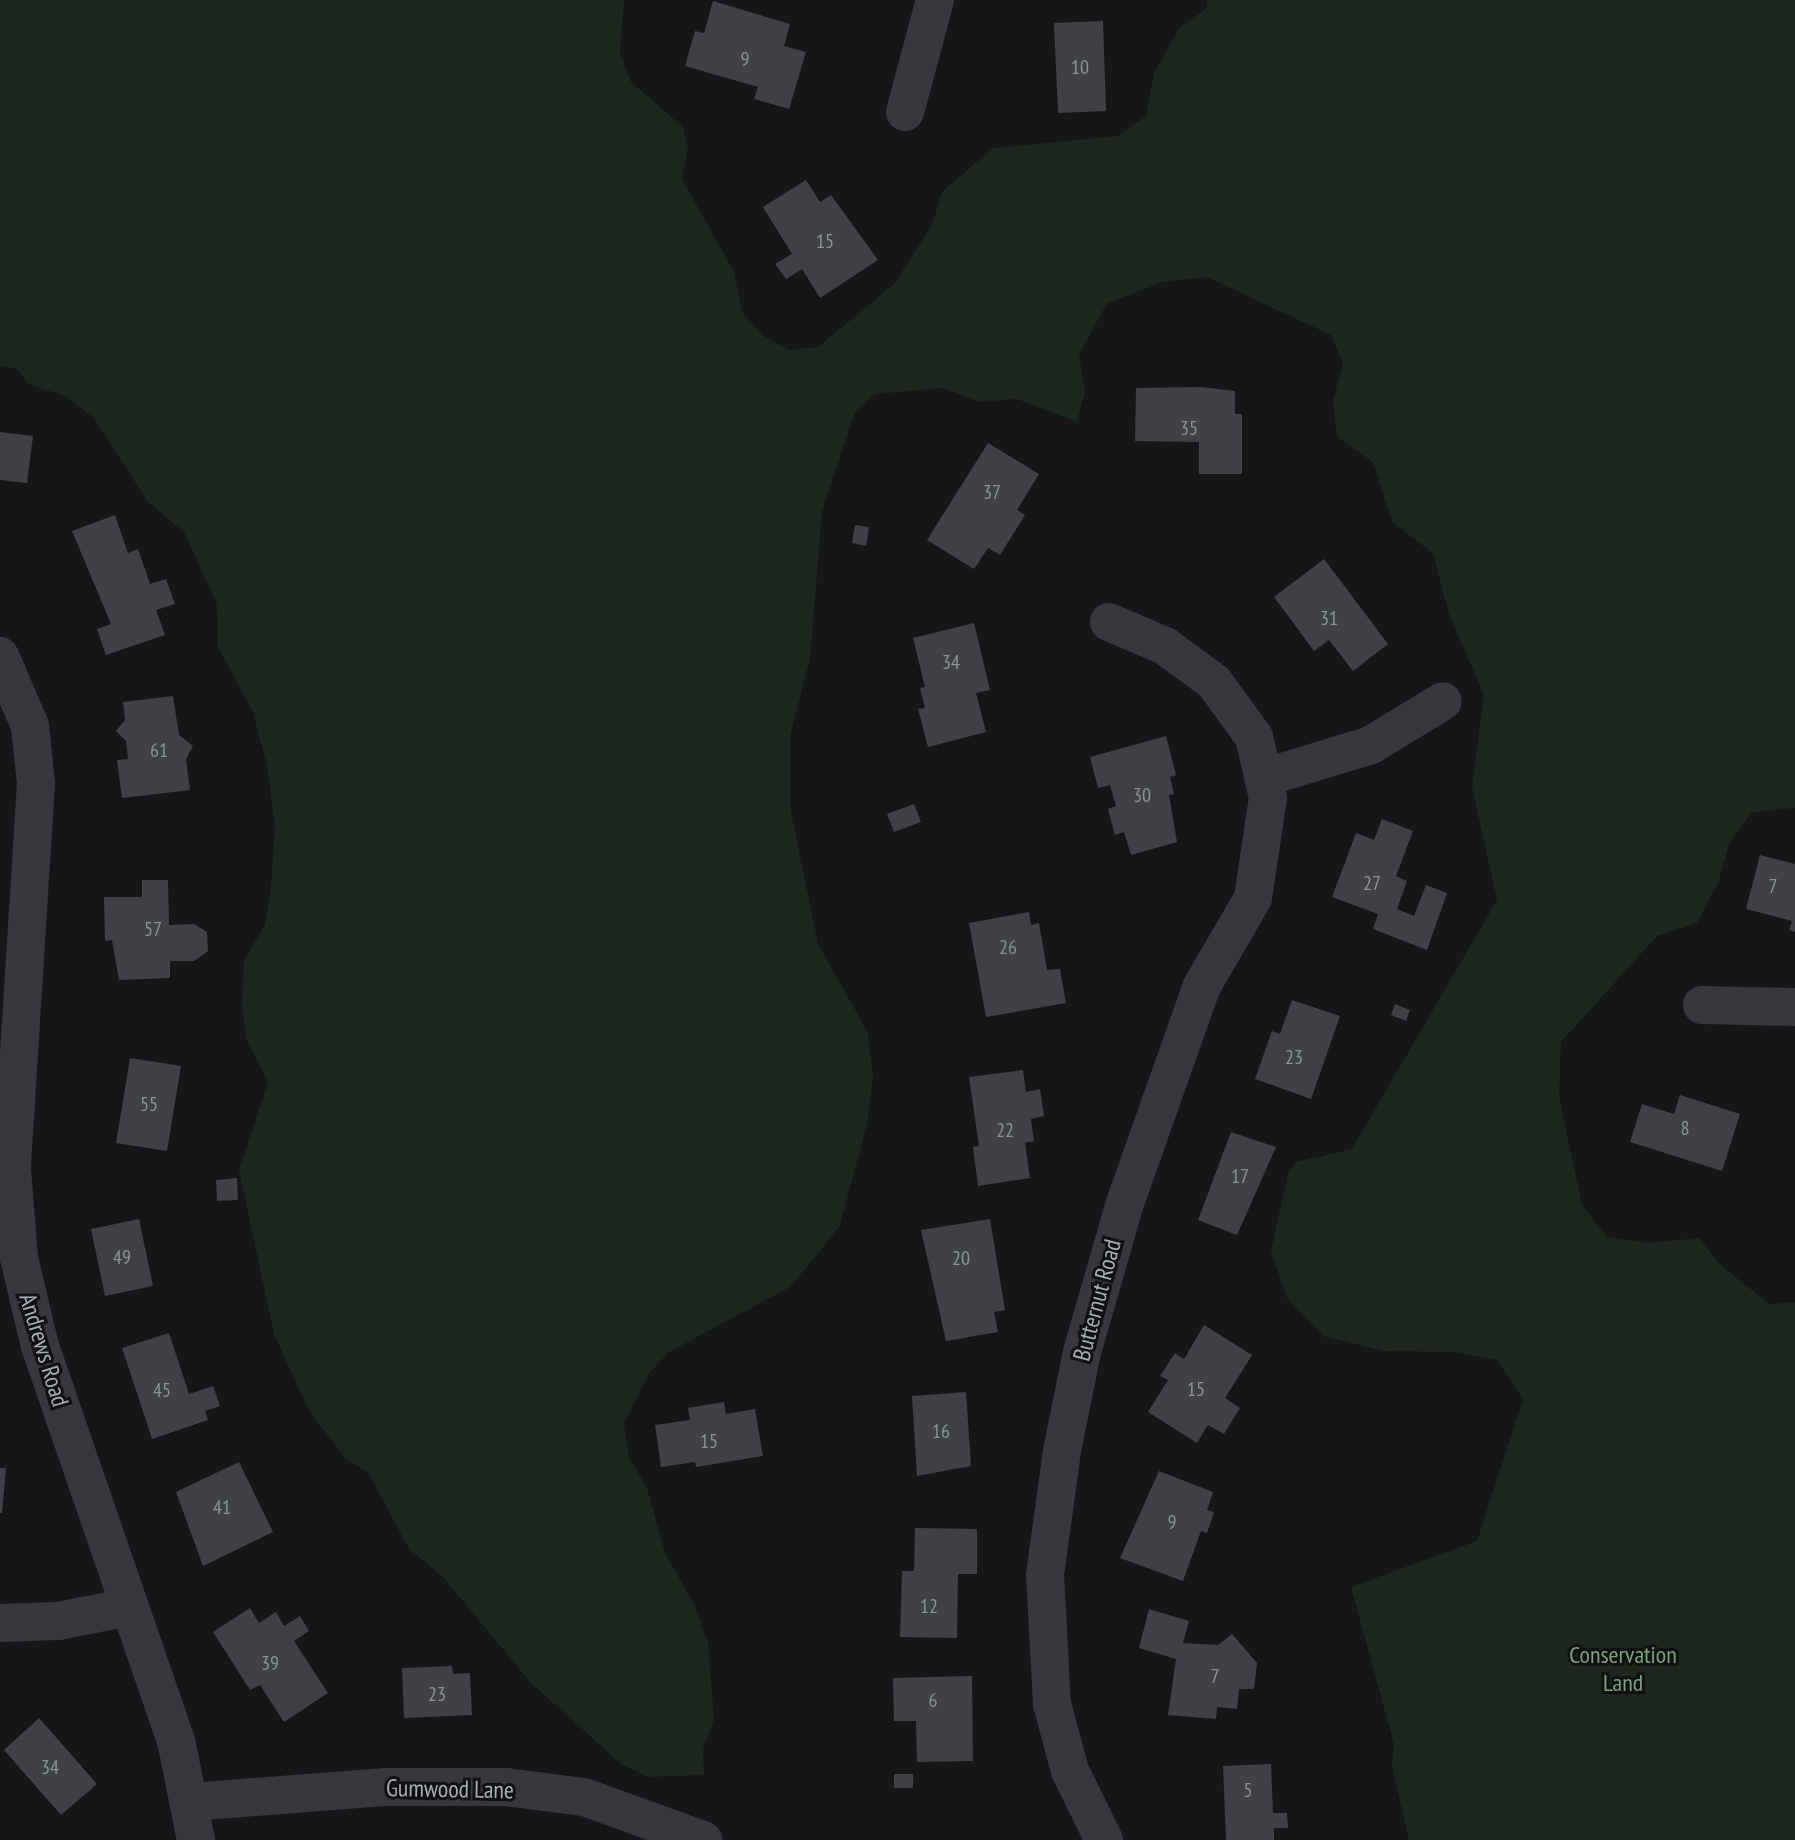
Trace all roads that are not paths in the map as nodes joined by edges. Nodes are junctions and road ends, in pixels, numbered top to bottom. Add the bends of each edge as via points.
1 (935, 0) edge
2 (905, 112) dead end
3 (1109, 622) dead end
4 (0, 656) edge
5 (1443, 701) dead end
6 (1266, 777) junction
7 (1702, 1005) dead end
8 (1795, 1007) edge
9 (129, 1607) junction
10 (0, 1623) edge
11 (190, 1802) junction
12 (196, 1840) edge
13 (703, 1840) edge
14 (1104, 1840) edge

1 - 2 street
3 - 6 street, Butternut Road via 1165,646 1214,682 1254,737
4 - 9 street, Andrews Road via 30,726 36,783 12,1169 19,1258 40,1346
5 - 6 street via 1371,745
6 - 14 street, Butternut Road via 1260,875 1249,908 1202,986 1125,1203 1082,1352 1051,1521 1044,1601 1052,1704 1070,1771
7 - 8 street
9 - 10 street via 58,1621
9 - 11 street, Andrews Road via 159,1686
11 - 12 street, Andrews Road
11 - 13 street, Gumwood Lane via 386,1787 506,1787 584,1797

